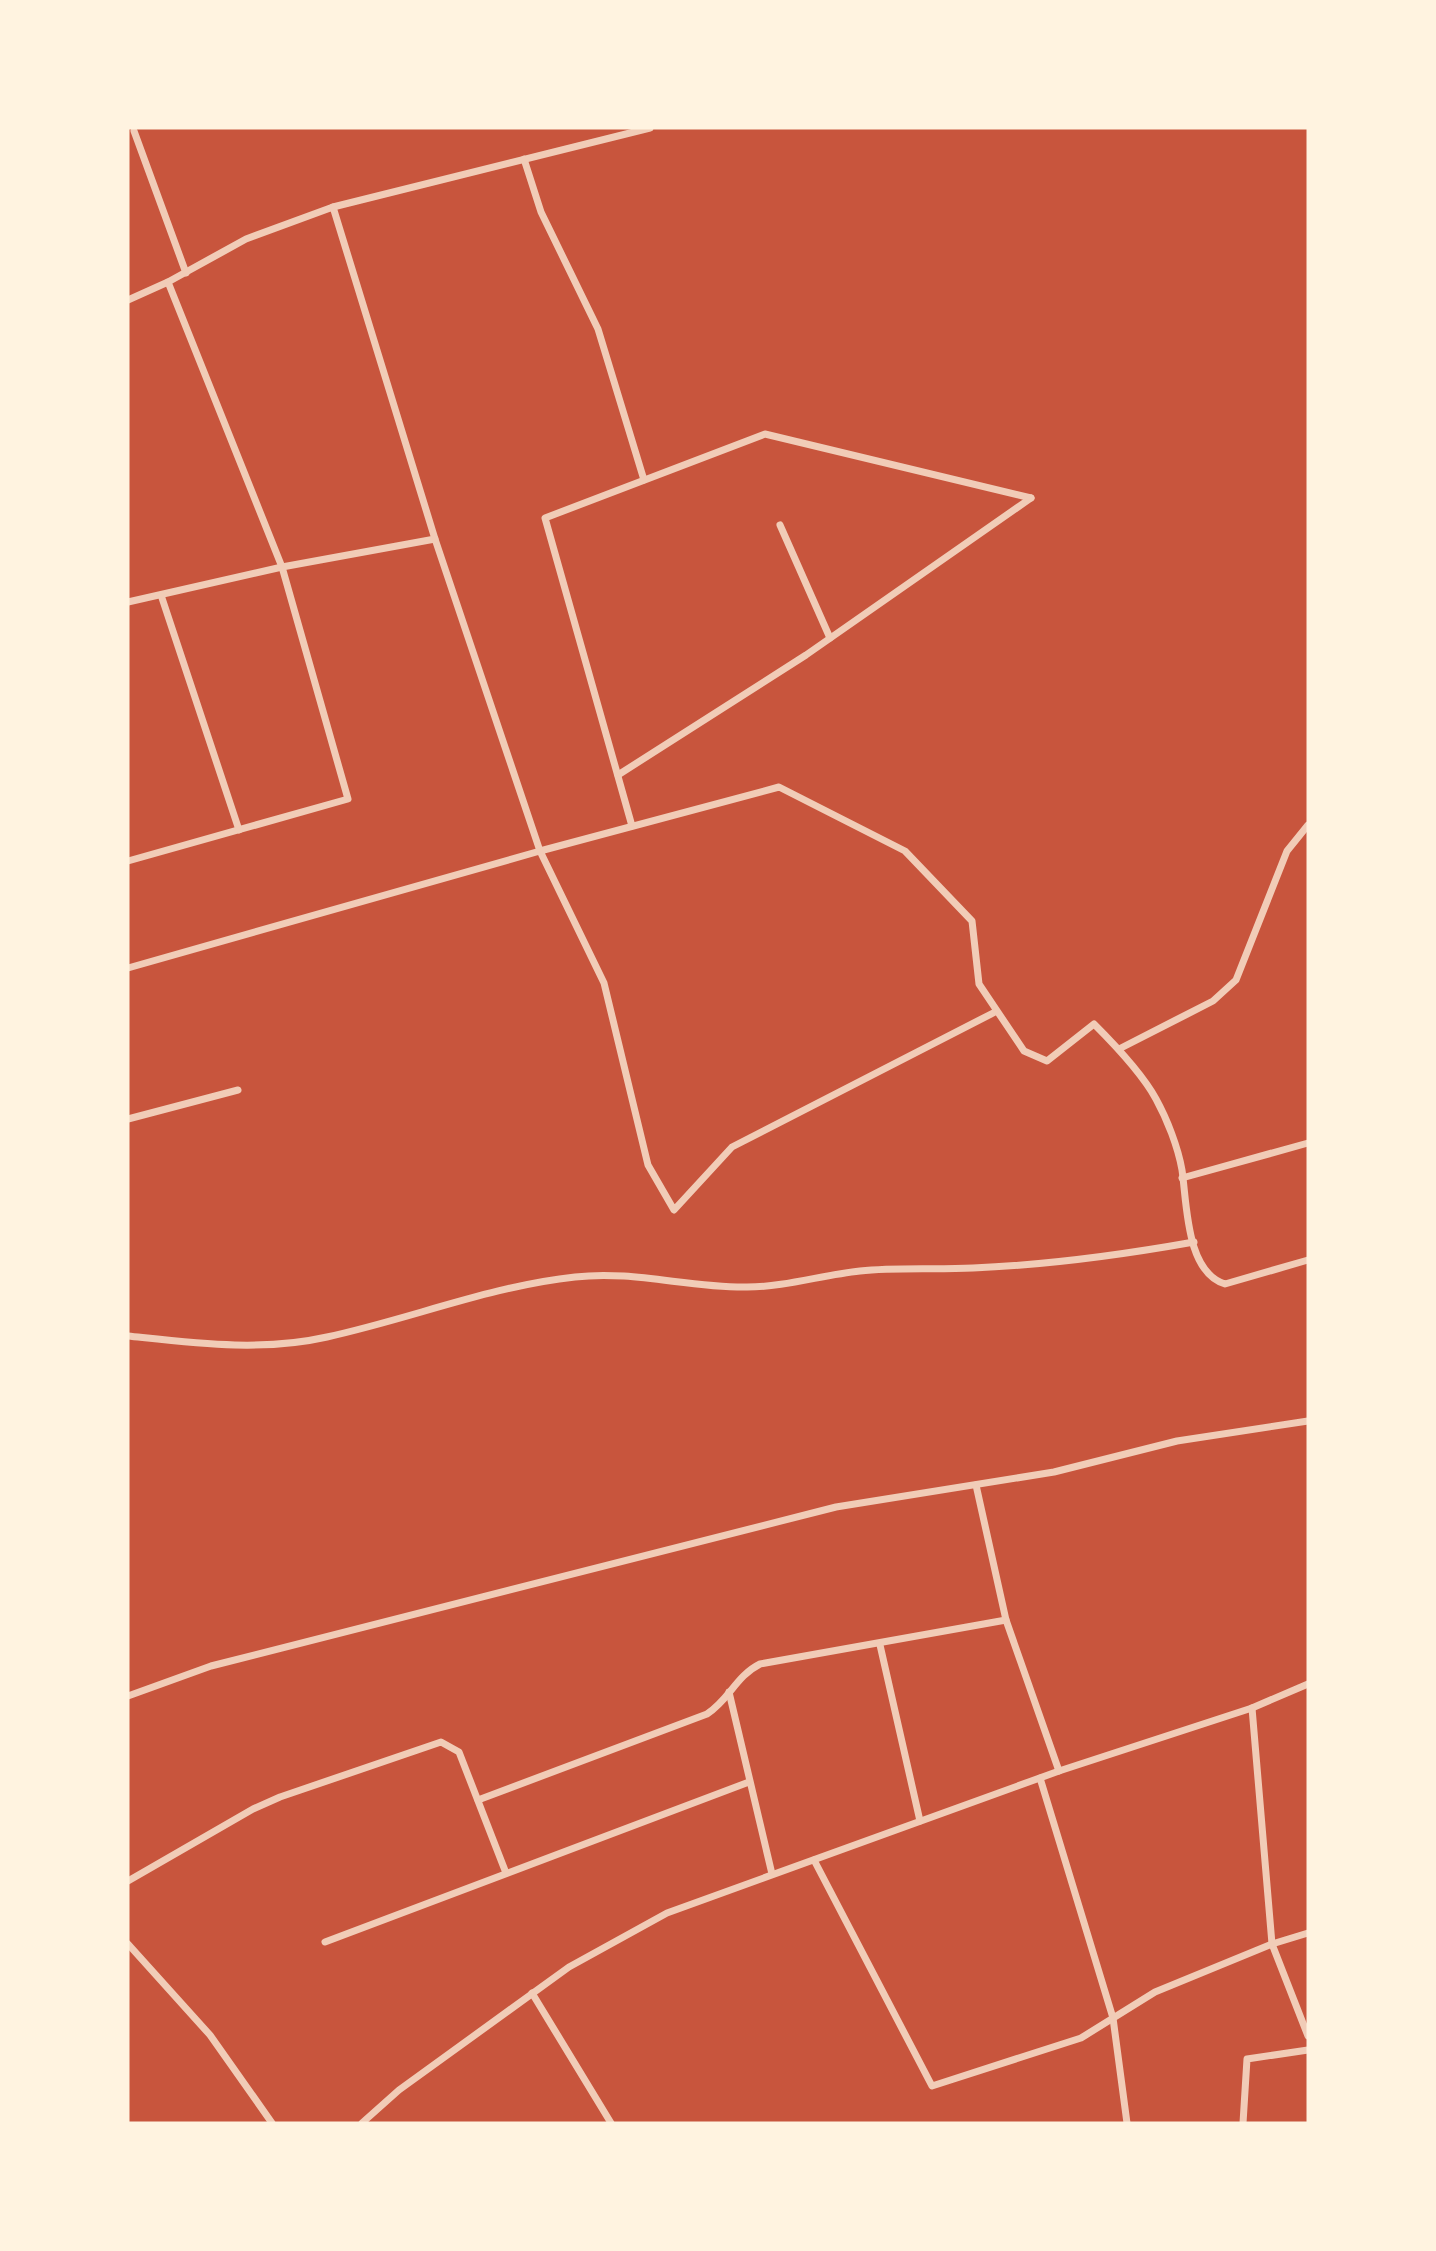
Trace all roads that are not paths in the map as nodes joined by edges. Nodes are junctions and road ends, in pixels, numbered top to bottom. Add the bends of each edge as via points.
1 (650, 128) edge
2 (134, 131) edge
3 (524, 159) junction
4 (333, 207) junction
5 (186, 272) junction
6 (168, 282) junction
7 (128, 300) edge
8 (644, 480) junction
9 (780, 525) dead end
10 (435, 539) junction
11 (282, 567) junction
12 (161, 595) junction
13 (128, 602) edge
14 (830, 638) junction
15 (618, 775) junction
16 (1308, 825) edge
17 (632, 826) junction
18 (239, 830) junction
19 (540, 851) junction
20 (128, 861) edge
21 (128, 968) edge
22 (997, 1011) junction
23 (1119, 1049) junction
24 (238, 1090) dead end
25 (128, 1119) edge
26 (1308, 1143) edge
27 (1182, 1178) junction
28 (1194, 1242) junction
29 (1308, 1260) edge
30 (128, 1336) edge
31 (1308, 1421) edge
32 (976, 1485) junction
33 (1006, 1620) junction
34 (880, 1645) junction
35 (1308, 1684) edge
36 (729, 1692) junction
37 (128, 1696) edge
38 (1252, 1708) junction
39 (1059, 1771) junction
40 (1040, 1778) junction
41 (749, 1782) junction
42 (478, 1800) junction
43 (920, 1821) junction
44 (814, 1860) junction
45 (506, 1874) junction
46 (772, 1874) junction
47 (128, 1881) edge
48 (1308, 1933) edge
49 (325, 1942) dead end
50 (128, 1944) edge
51 (1272, 1944) junction
52 (532, 1993) junction
53 (1113, 2018) junction
54 (1308, 2036) edge
55 (1308, 2050) edge
56 (272, 2123) edge
57 (362, 2123) edge
58 (611, 2123) edge
59 (1127, 2123) edge
60 (1243, 2123) edge

1 - 3 street
2 - 5 street
3 - 4 street
3 - 8 street via 541,212 598,329
4 - 5 street via 246,239
4 - 10 street
5 - 6 street
6 - 7 street
6 - 11 street
8 - 14 street via 765,433 1031,498
8 - 15 street via 545,518
9 - 14 street
10 - 11 street
10 - 19 street
11 - 12 street
11 - 18 street via 348,799
12 - 13 street
12 - 18 street
14 - 15 street
15 - 17 street
16 - 23 street via 1287,851 1236,980 1213,1001
17 - 19 street
17 - 22 street via 779,787 905,851 972,921 979,984
18 - 20 street
19 - 21 street
19 - 22 street via 604,984 648,1165 674,1210 732,1147
22 - 23 street via 1024,1051 1047,1061 1094,1024
23 - 27 street via 1155,1096
24 - 25 street
26 - 27 street
27 - 28 street
28 - 29 street via 1205,1273 1225,1284
28 - 30 street via 1083,1260 860,1271 750,1287 621,1275 575,1277 328,1337 271,1345 215,1345
31 - 32 street via 1177,1441 1054,1472
32 - 33 street
32 - 37 street via 836,1507 736,1531 211,1666
33 - 34 street
33 - 39 street
34 - 36 street via 760,1664 742,1675
34 - 43 street
35 - 38 street
36 - 41 street
36 - 42 street via 716,1708 697,1719
38 - 39 street
38 - 51 street
39 - 40 street
40 - 43 street
40 - 53 street
41 - 45 street
41 - 46 street
42 - 45 street
42 - 47 street via 459,1752 448,1743 434,1743 271,1801
43 - 44 street
44 - 46 street
44 - 53 street via 932,2086 1080,2038
45 - 49 street
46 - 52 street via 634,1930
48 - 51 street
50 - 56 street via 210,2035
51 - 53 street via 1155,1992
51 - 54 street
52 - 57 street via 399,2090
52 - 58 street
53 - 59 street
55 - 60 street via 1247,2059

